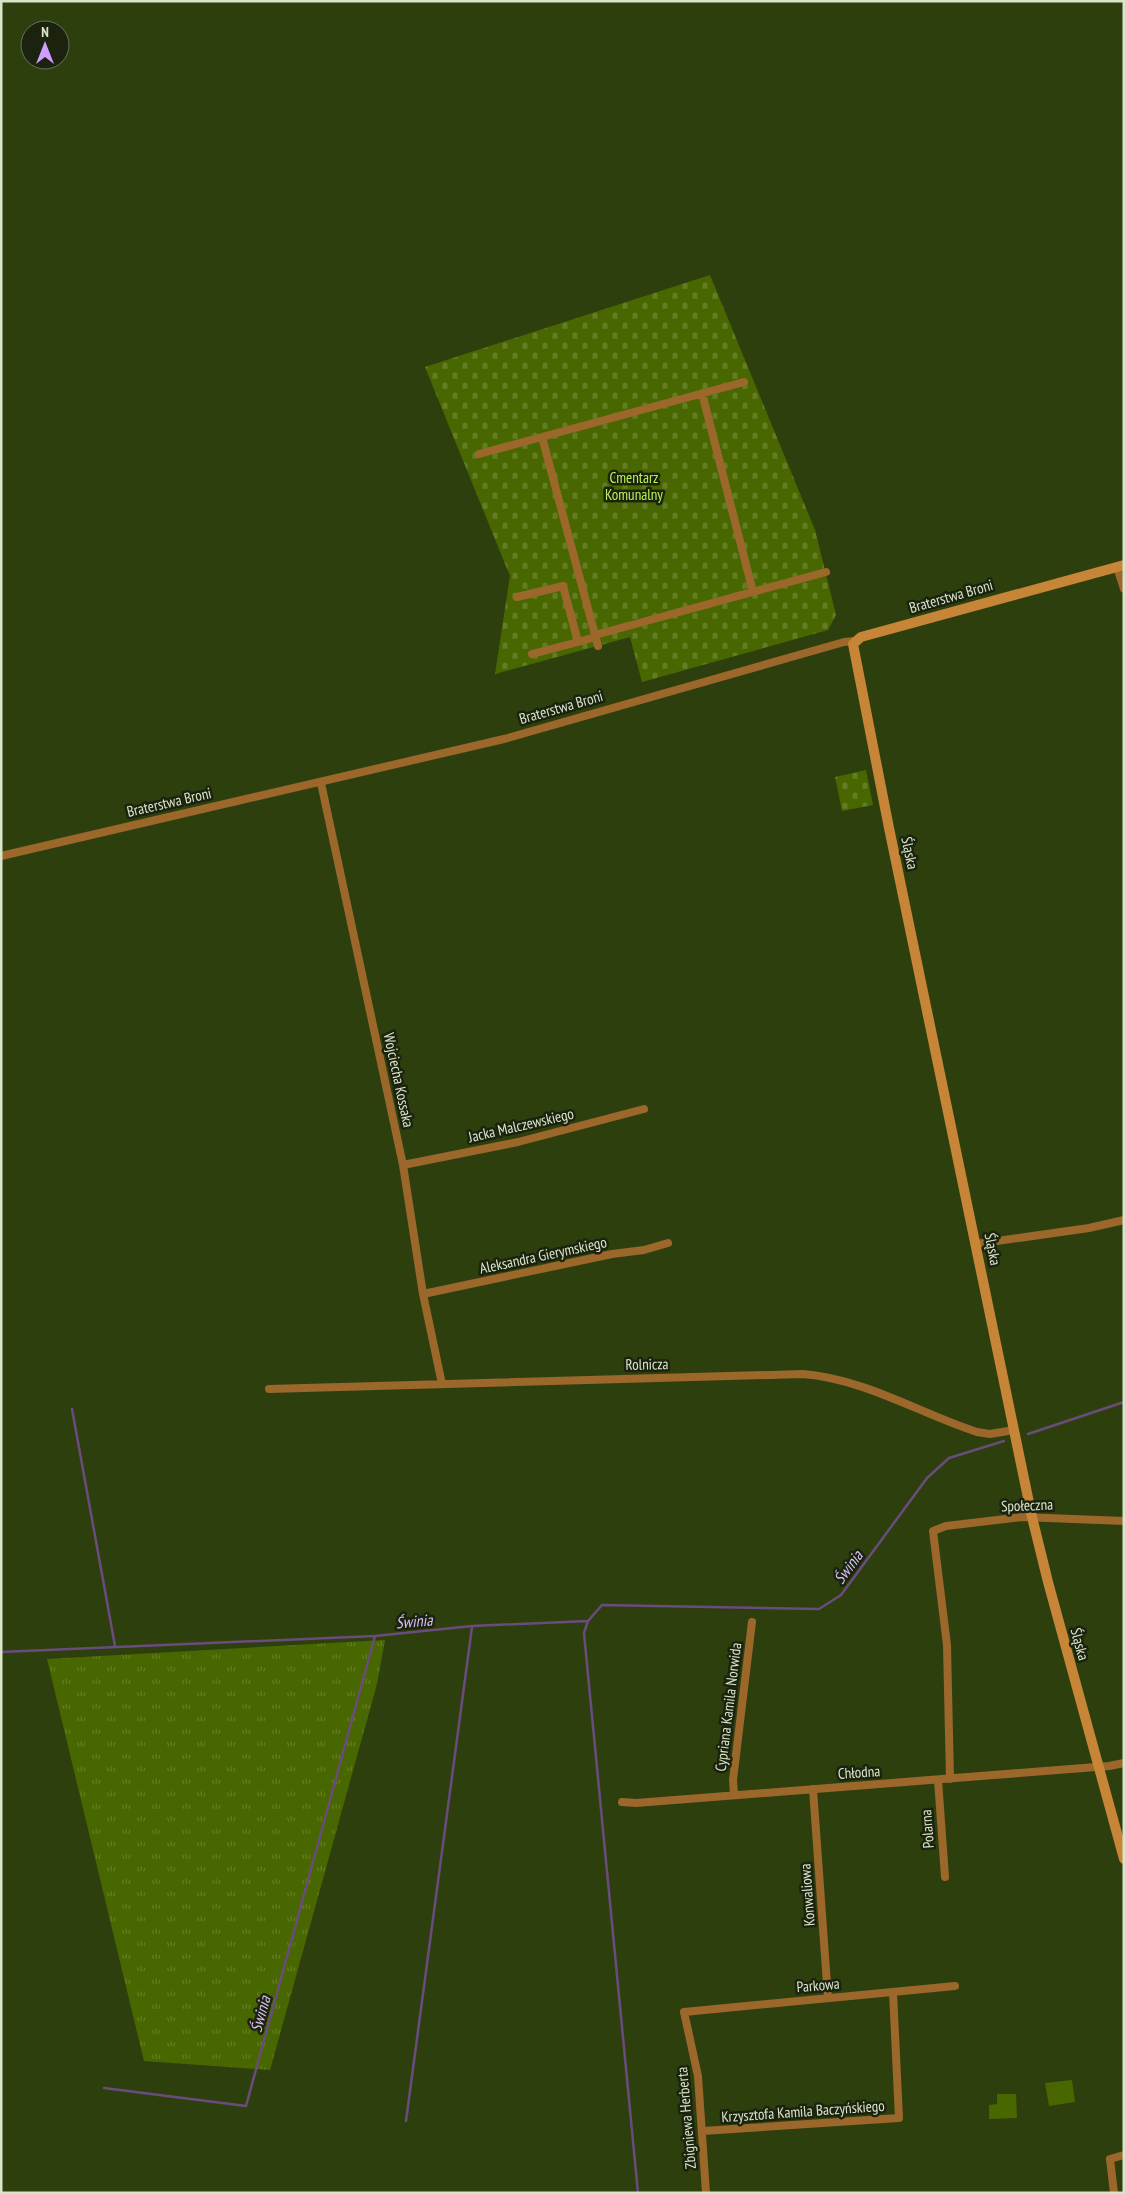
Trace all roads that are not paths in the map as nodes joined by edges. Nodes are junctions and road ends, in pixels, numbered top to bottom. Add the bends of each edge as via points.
1 (744, 382) dead end
2 (702, 393) junction
3 (542, 437) junction
4 (479, 454) dead end
5 (1121, 566) edge
6 (826, 572) dead end
7 (580, 581) junction
8 (563, 586) junction
9 (1124, 589) edge
10 (753, 592) junction
11 (517, 597) dead end
12 (595, 636) junction
13 (855, 641) junction
14 (578, 642) junction
15 (598, 646) dead end
16 (532, 654) dead end
17 (321, 783) junction
18 (1, 856) edge
19 (644, 1108) dead end
20 (403, 1165) junction
21 (1124, 1220) edge
22 (668, 1243) dead end
23 (976, 1244) junction
24 (423, 1294) junction
25 (442, 1384) junction
26 (269, 1389) dead end
27 (1014, 1430) junction
28 (1032, 1517) junction
29 (1124, 1521) edge
30 (752, 1622) dead end
31 (1124, 1763) edge
32 (1098, 1767) junction
33 (950, 1779) junction
34 (938, 1780) junction
35 (813, 1789) junction
36 (734, 1795) junction
37 (622, 1802) dead end
38 (1124, 1859) edge
39 (945, 1877) dead end
40 (955, 1986) dead end
41 (893, 1992) junction
42 (828, 1998) junction
43 (684, 2012) joint
44 (702, 2131) junction
45 (1124, 2155) edge
46 (706, 2193) edge
47 (1114, 2193) edge

1 - 2 street
2 - 3 street
2 - 10 street
3 - 4 street
3 - 7 street
5 - 9 street
5 - 13 street, Braterstwa Broni
6 - 10 street
7 - 8 street
7 - 12 street
8 - 11 street
8 - 14 street
10 - 12 street
12 - 14 street
12 - 15 street
13 - 17 street, Braterstwa Broni via 504,739
13 - 23 street, Śląska via 853,647 889,828
14 - 16 street
17 - 18 street, Braterstwa Broni
17 - 20 street, Wojciecha Kossaka
19 - 20 street, Jacka Malczewskiego via 518,1142
20 - 24 street, Wojciecha Kossaka
21 - 23 street
22 - 24 street, Aleksandra Gierymskiego
23 - 27 street, Śląska
24 - 25 street, Wojciecha Kossaka
25 - 26 street, Rolnicza
25 - 27 street, Rolnicza via 803,1374 851,1383 977,1432 990,1434
27 - 28 street, Śląska
28 - 29 street, Społeczna
28 - 32 street, Śląska
28 - 33 street, Społeczna via 946,1526 933,1531 946,1645
30 - 36 street, Cypriana Kamila Norwida via 733,1780
31 - 32 street, Chłodna
32 - 33 street, Chłodna
32 - 38 street, Śląska
33 - 34 street, Chłodna
34 - 35 street, Chłodna
34 - 39 street, Polarna
35 - 36 street, Chłodna
35 - 42 street, Konwaliowa
36 - 37 street, Chłodna
40 - 41 street, Parkowa
41 - 42 street, Parkowa
41 - 44 street, Krzysztofa Kamila Baczyńskiego via 899,2118
42 - 43 street, Parkowa
43 - 44 street, Zbigniewa Herberta via 698,2076
44 - 46 street, Zbigniewa Herberta
45 - 47 street via 1110,2159

